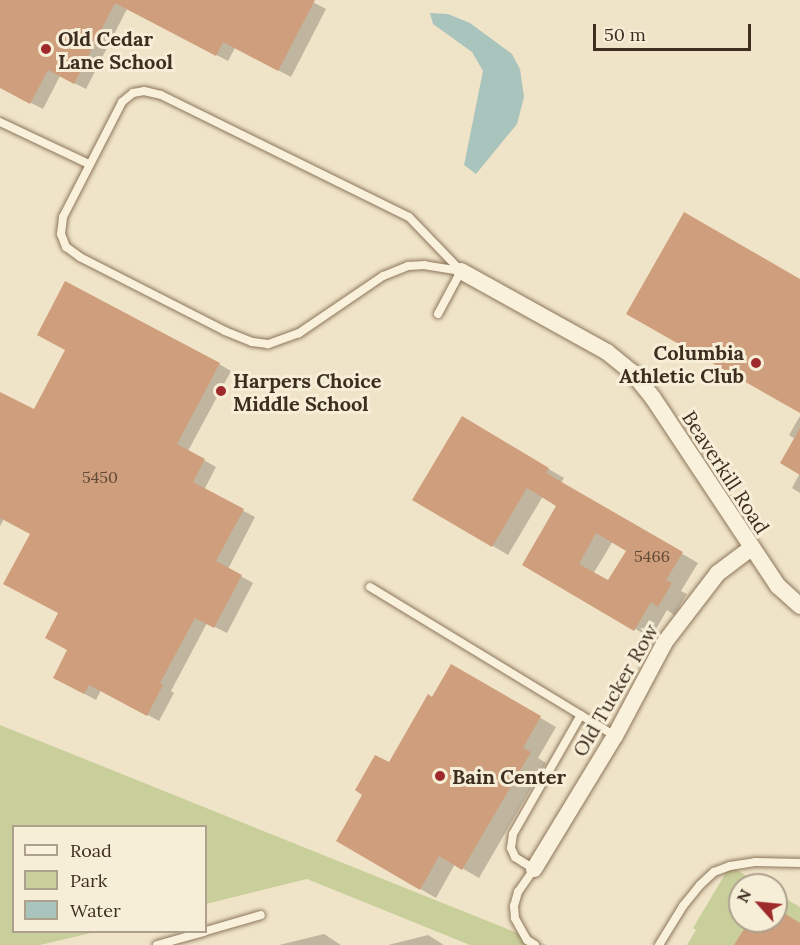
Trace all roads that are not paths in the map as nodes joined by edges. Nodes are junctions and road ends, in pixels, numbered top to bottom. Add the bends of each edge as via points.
1 (0, 123) edge
2 (89, 164) junction
3 (461, 271) junction
4 (438, 314) dead end
5 (751, 548) junction
6 (370, 587) dead end
7 (800, 606) edge
8 (581, 715) junction
9 (615, 735) junction
10 (800, 863) edge
11 (534, 869) junction
12 (261, 915) dead end
13 (207, 930) edge
14 (198, 933) edge
15 (157, 945) edge
16 (535, 945) edge
17 (659, 945) edge

1 - 2 lane
2 - 3 lane via 123,102 133,93 160,95 409,217
2 - 3 lane via 63,217 61,234 66,247 100,268 252,342 268,345 299,333 383,276 408,266
3 - 4 lane
3 - 5 street, Beaverkill Road via 607,352 632,372
5 - 7 street, Beaverkill Road via 778,586
5 - 9 street, Old Tucker Row via 718,573 665,642
6 - 8 lane
8 - 9 lane
8 - 11 lane via 513,834 511,848 515,857
9 - 11 street, Old Tucker Row
10 - 17 lane via 755,862 714,872 683,906
11 - 16 lane via 518,892 514,906 518,928
12 - 13 lane
14 - 15 lane

